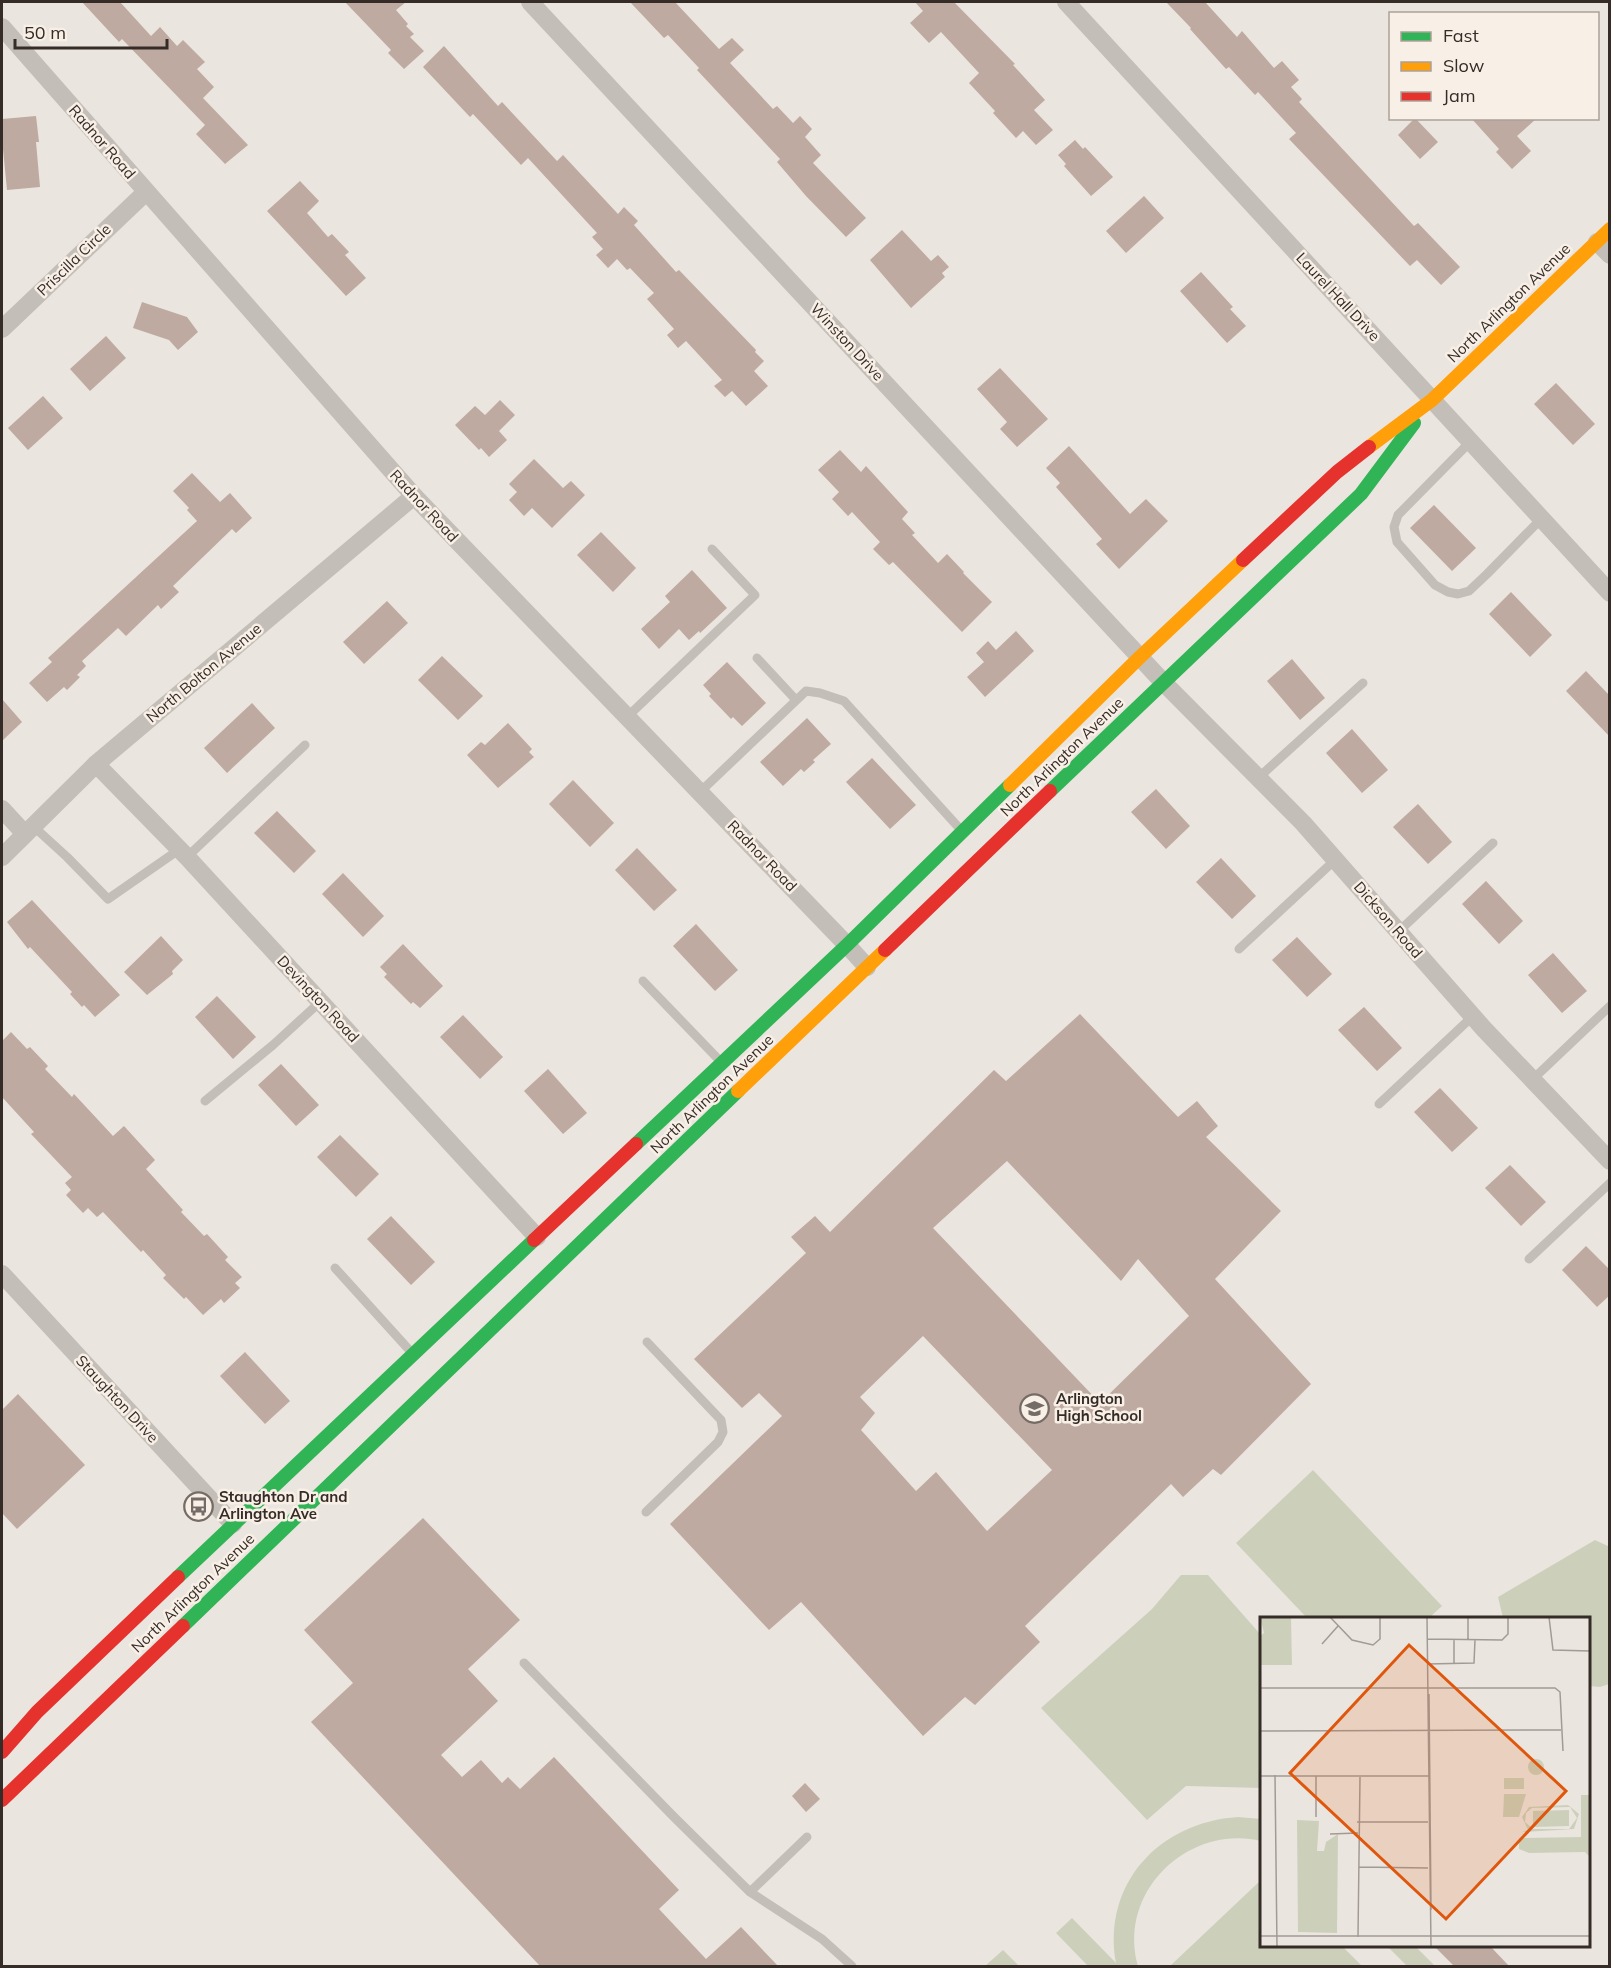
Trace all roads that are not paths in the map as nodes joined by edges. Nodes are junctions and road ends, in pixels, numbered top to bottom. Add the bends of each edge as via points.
1 (530, 2) edge
2 (1066, 2) edge
3 (2, 27) edge
4 (146, 192) junction
5 (1605, 242) edge
6 (2, 329) edge
7 (1432, 400) junction
8 (1471, 441) junction
9 (414, 496) junction
10 (1542, 518) junction
11 (712, 549) dead end
12 (1610, 593) edge
13 (757, 657) dead end
14 (1140, 657) junction
15 (1163, 682) junction
16 (1364, 683) dead end
17 (796, 700) junction
18 (627, 717) junction
19 (305, 745) dead end
20 (96, 764) junction
21 (1258, 778) junction
22 (700, 792) junction
23 (2, 809) edge
24 (29, 830) junction
25 (963, 832) junction
26 (1493, 843) dead end
27 (183, 853) junction
28 (2, 857) edge
29 (1335, 860) junction
30 (1398, 932) junction
31 (847, 945) junction
32 (1239, 949) dead end
33 (867, 967) junction
34 (643, 981) dead end
35 (320, 1002) junction
36 (1610, 1006) edge
37 (1473, 1016) junction
38 (722, 1063) junction
39 (1532, 1080) junction
40 (205, 1101) dead end
41 (1378, 1104) dead end
42 (1610, 1161) edge
43 (1610, 1183) edge
44 (537, 1237) junction
45 (1529, 1258) dead end
46 (335, 1268) dead end
47 (2, 1274) edge
48 (647, 1342) dead end
49 (413, 1354) junction
50 (646, 1512) dead end
51 (233, 1524) junction
52 (525, 1663) dead end
53 (2, 1752) edge
54 (2, 1800) edge
55 (807, 1837) dead end
56 (750, 1892) junction
57 (852, 1966) edge

1 - 14 street, Winston Drive
2 - 7 street, Laurel Hall Drive
3 - 4 street, Radnor Road
4 - 6 street, Priscilla Circle
4 - 9 street, Radnor Road
5 - 7 main road, North Arlington Avenue
7 - 8 street, Laurel Hall Drive
7 - 14 main road, North Arlington Avenue via 1337,472
7 - 15 main road, North Arlington Avenue via 1361,494
8 - 10 street, Laurel Hall Drive
8 - 10 lane via 1398,515 1394,527 1397,542 1415,564 1435,585 1448,592 1469,591
9 - 18 street, Radnor Road
9 - 20 street, North Bolton Avenue
10 - 12 street, Laurel Hall Drive
11 - 18 lane via 755,595
13 - 17 lane
14 - 15 street, Winston Drive
14 - 25 main road, North Arlington Avenue
15 - 21 street, Dickson Road
15 - 33 main road, North Arlington Avenue
16 - 21 lane
17 - 22 lane
17 - 25 lane via 806,691 844,701
18 - 22 street, Radnor Road
19 - 27 lane
20 - 24 street, North Bolton Avenue
20 - 27 street, Devington Road
21 - 29 street, Dickson Road
22 - 31 street, Radnor Road
23 - 24 street
24 - 27 lane via 67,857 108,899
24 - 28 street, North Bolton Avenue
25 - 31 main road, North Arlington Avenue
26 - 30 lane
27 - 35 street, Devington Road
29 - 30 street, Dickson Road
29 - 32 lane
30 - 37 street, Dickson Road
31 - 33 street, Radnor Road
31 - 38 main road, North Arlington Avenue
33 - 54 main road, North Arlington Avenue
34 - 38 lane
35 - 40 lane
35 - 44 street, Devington Road
36 - 39 lane
37 - 39 street, Dickson Road
37 - 41 lane
38 - 44 main road, North Arlington Avenue
39 - 42 street, Dickson Road
43 - 45 lane
44 - 49 main road, North Arlington Avenue
46 - 49 lane
47 - 51 street, Staughton Drive
48 - 50 lane via 721,1420 723,1432 718,1442
49 - 51 main road, North Arlington Avenue
51 - 53 main road, North Arlington Avenue via 37,1712
52 - 56 lane
55 - 56 lane
56 - 57 lane via 822,1939

